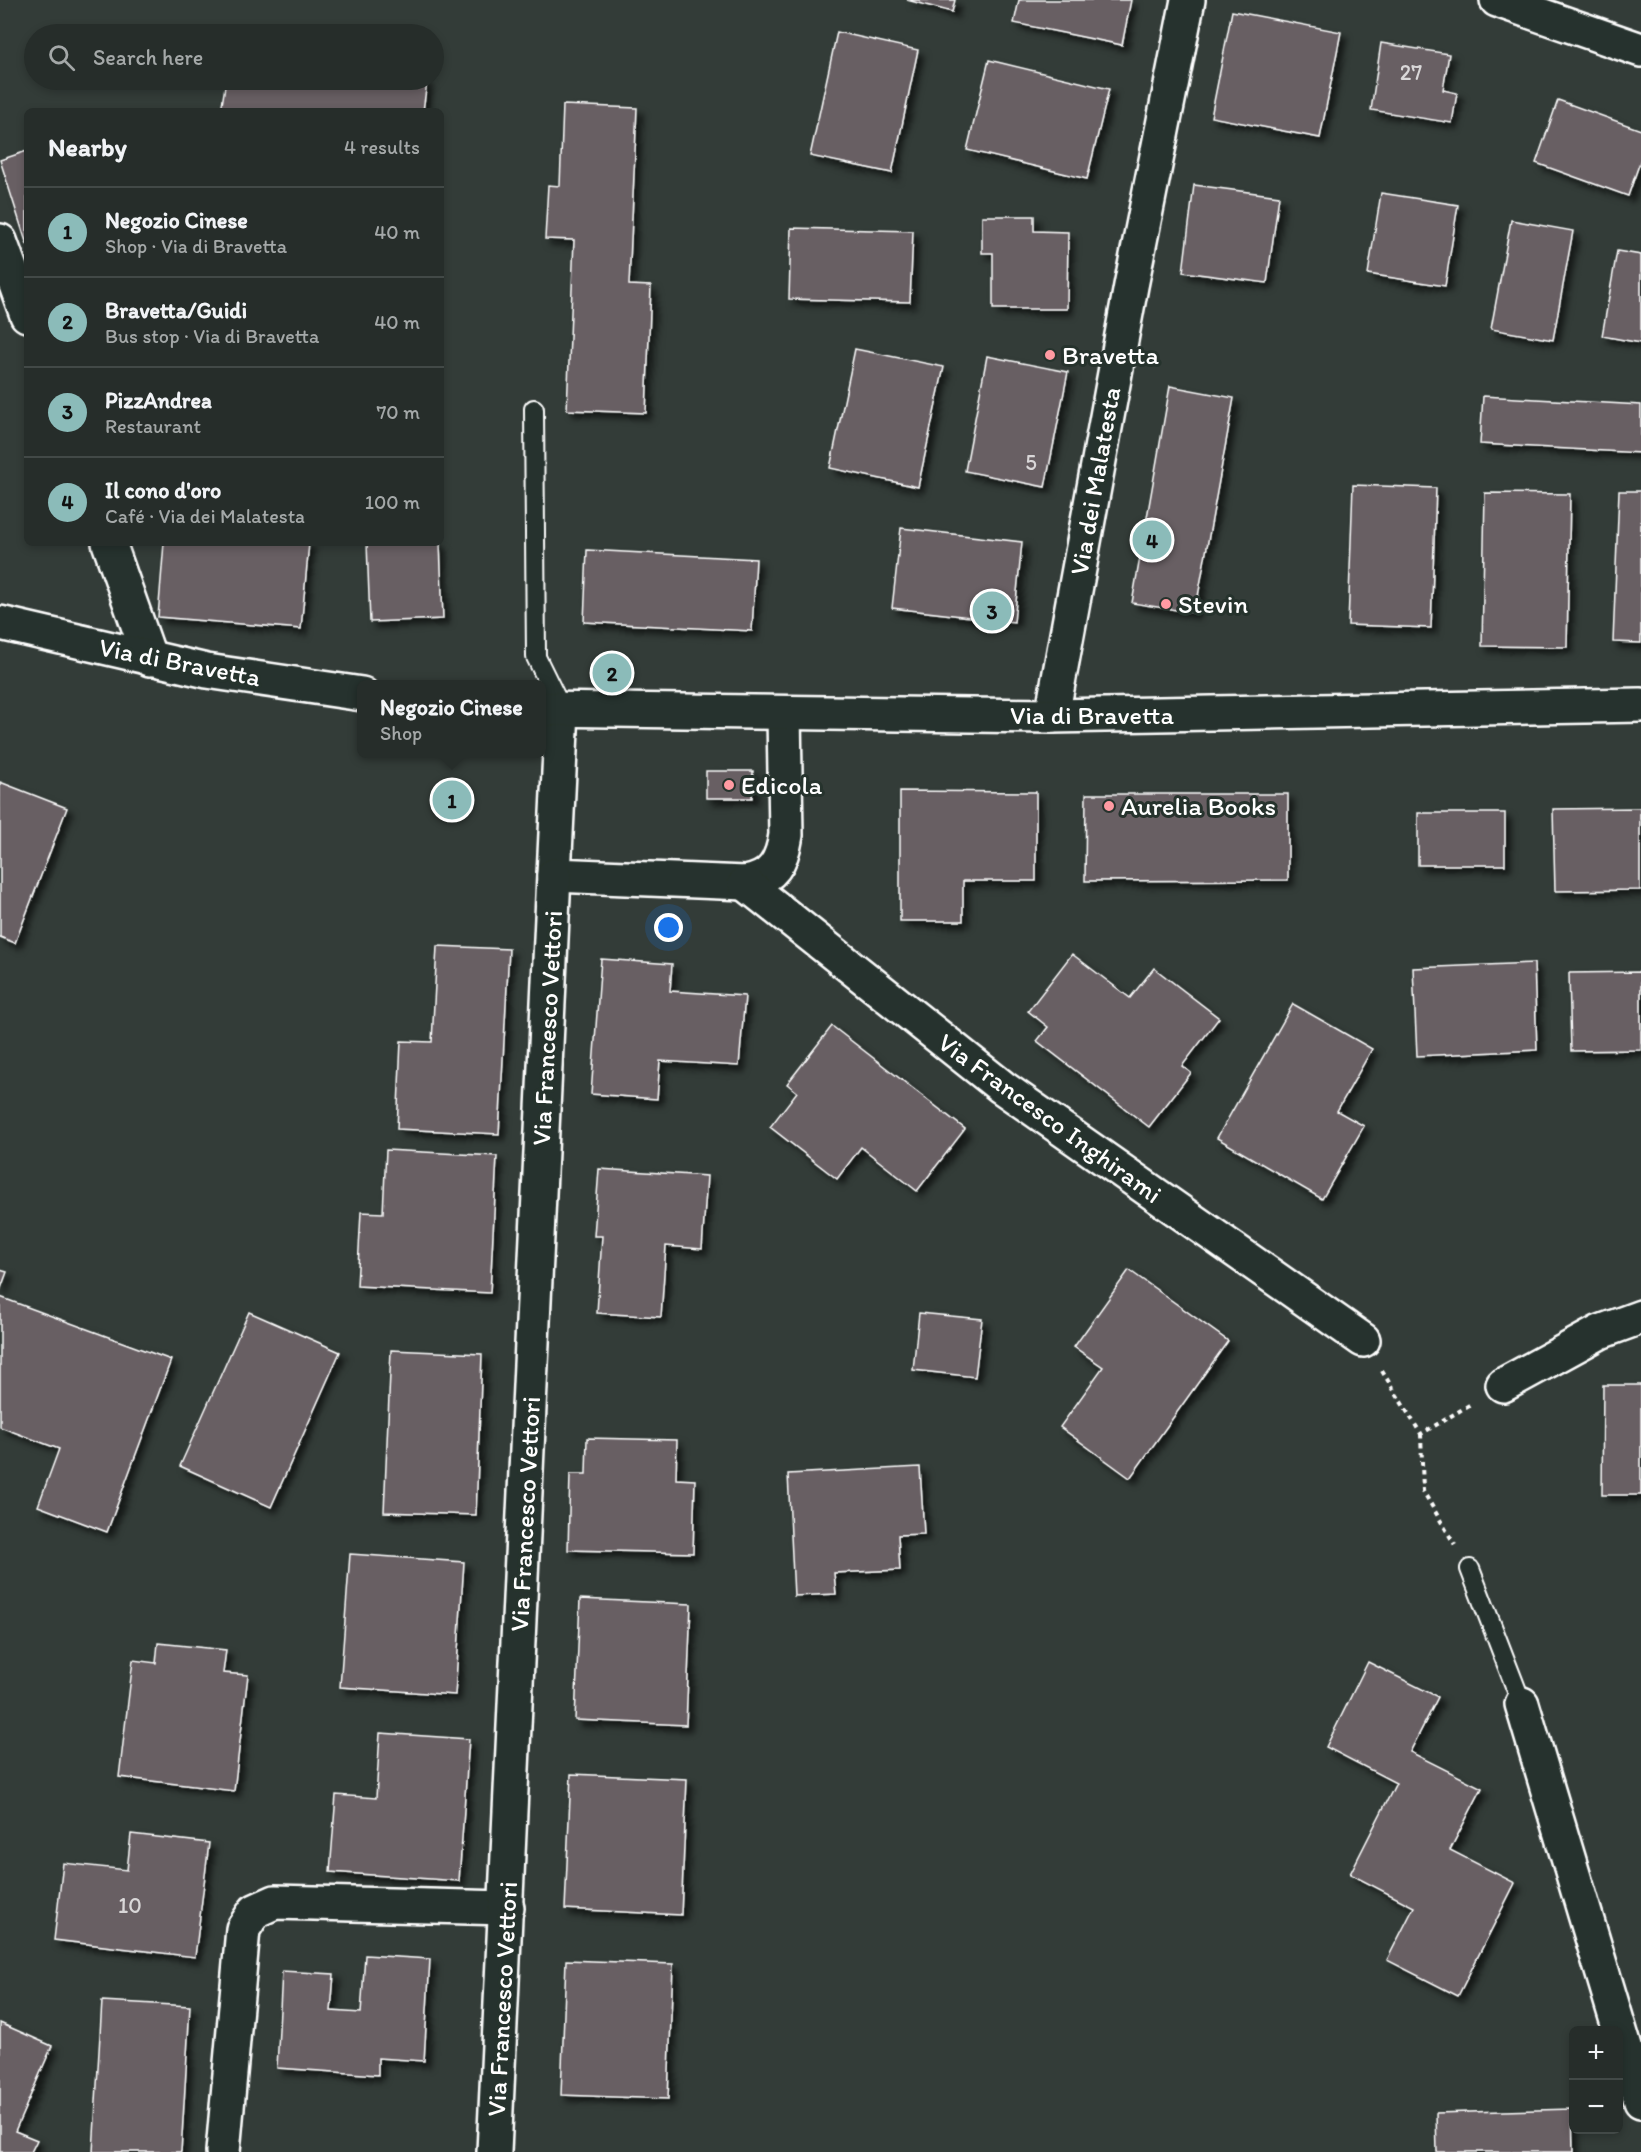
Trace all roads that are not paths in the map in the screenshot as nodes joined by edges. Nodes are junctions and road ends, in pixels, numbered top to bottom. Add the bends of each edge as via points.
1 (1188, 0) edge
2 (1497, 0) edge
3 (1641, 50) edge
4 (0, 240) edge
5 (24, 307) edge
6 (534, 409) dead end
7 (110, 546) edge
8 (0, 622) edge
9 (150, 659) junction
10 (543, 680) edge
11 (546, 690) edge
12 (357, 693) edge
13 (1641, 705) edge
14 (552, 710) edge
15 (784, 713) junction
16 (1052, 716) junction
17 (554, 875) junction
18 (745, 883) junction
19 (1641, 1317) edge
20 (1363, 1340) road end
21 (1503, 1385) road end
22 (1470, 1569) road end
23 (1522, 1704) joint
24 (507, 1908) junction
25 (1641, 2101) edge
26 (223, 2152) edge
27 (494, 2152) edge

1 - 16 street, Via dei Malatesta
2 - 3 street
4 - 5 street
6 - 10 lane via 536,657
7 - 9 street
8 - 9 street, Via di Bravetta
9 - 12 street, Via di Bravetta
11 - 14 lane
13 - 16 street, Via di Bravetta
14 - 15 street, Via di Bravetta
14 - 17 street, Via Francesco Vettori
15 - 16 street, Via di Bravetta
15 - 18 street via 783,854 770,873
17 - 18 street
17 - 24 street, Via Francesco Vettori
18 - 20 street, Via Francesco Inghirami via 1002,1087
19 - 21 street via 1600,1332
22 - 23 lane
23 - 25 street
24 - 26 street via 275,1902 255,1911 243,1929
24 - 27 street, Via Francesco Vettori

